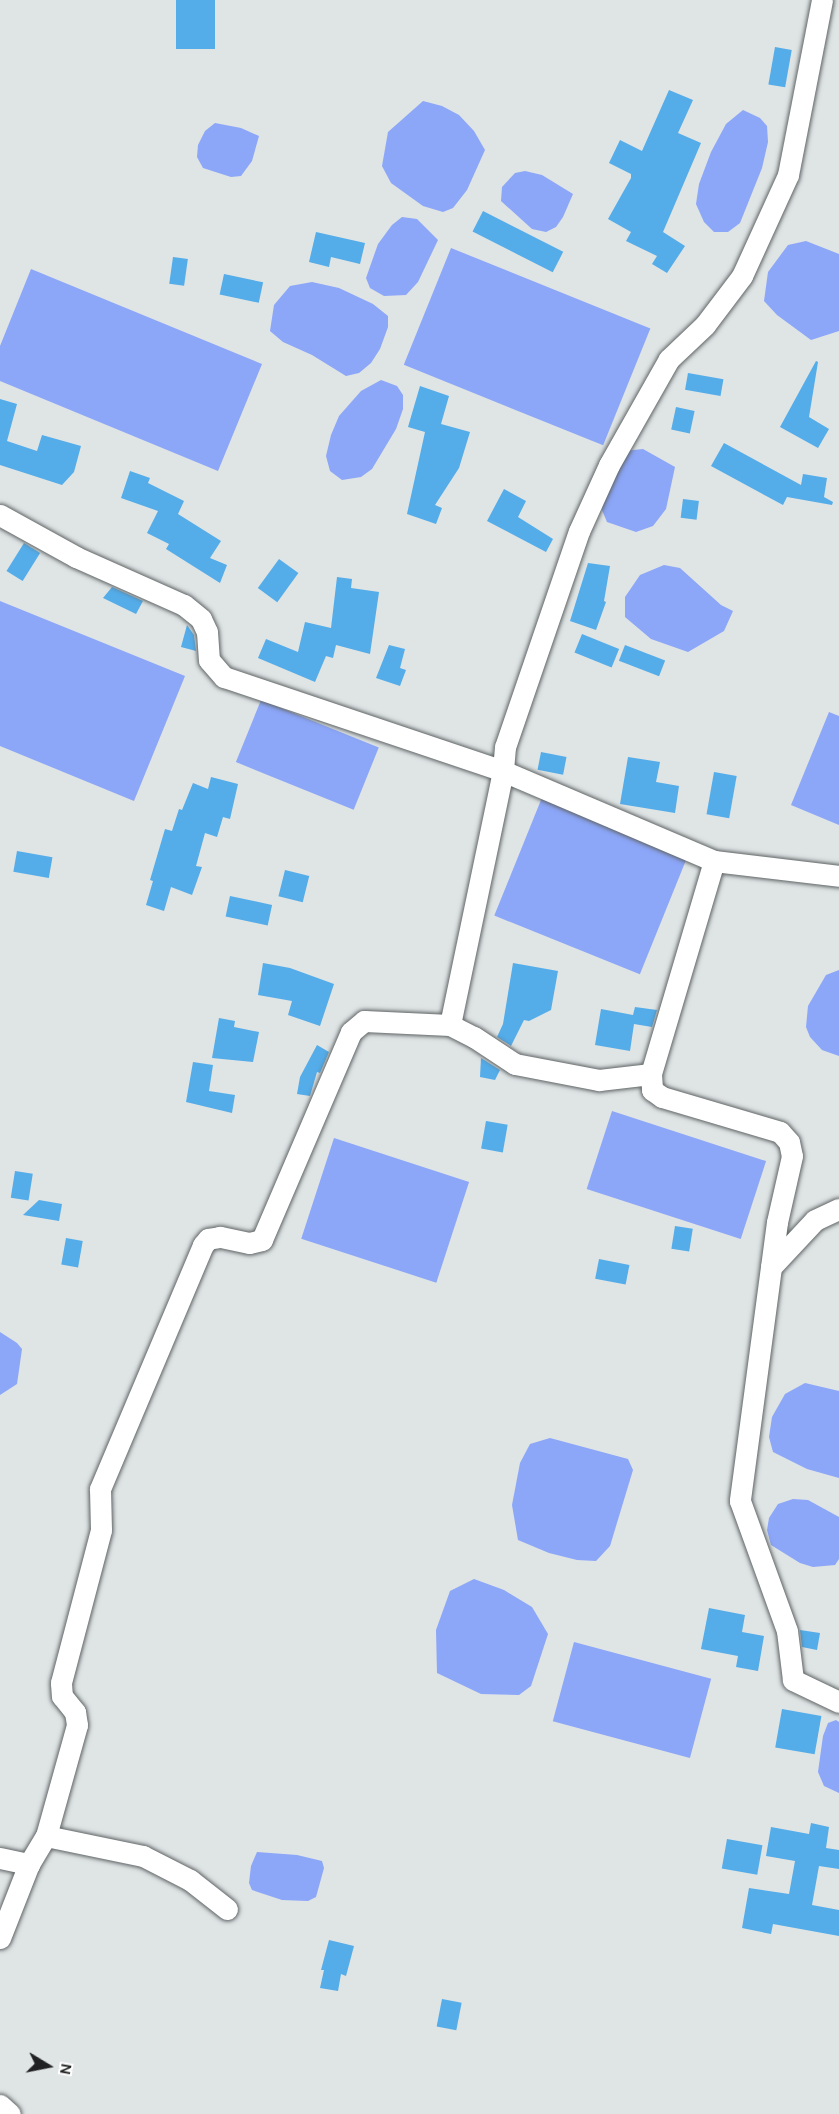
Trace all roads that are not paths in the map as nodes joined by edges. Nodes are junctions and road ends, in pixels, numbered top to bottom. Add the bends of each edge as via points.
1 (822, 0) edge
2 (0, 515) edge
3 (503, 771) junction
4 (714, 861) junction
5 (839, 876) edge
6 (450, 1025) junction
7 (651, 1074) junction
8 (839, 1209) edge
9 (771, 1267) junction
10 (839, 1702) edge
11 (46, 1836) junction
12 (0, 1857) edge
13 (29, 1864) junction
14 (227, 1909) dead end
15 (0, 1938) edge
16 (0, 2105) edge
17 (10, 2114) edge

1 - 3 street via 788,175 742,276 705,325 669,359 609,465 572,553 505,747
2 - 3 street via 76,557 184,605 201,619 207,632 209,660 224,677
3 - 4 street
3 - 6 street
4 - 5 street
4 - 7 street
6 - 7 street via 515,1064 599,1080
6 - 11 street via 364,1021 351,1032 262,1240 249,1243 220,1237 208,1239 203,1245 100,1489 101,1530 62,1683 62,1696 75,1712 76,1725
7 - 9 street via 652,1090 662,1097 780,1132 789,1142 792,1156
8 - 9 street via 814,1220
9 - 10 street via 740,1501 787,1631 793,1680
11 - 13 street
11 - 14 street via 143,1856 190,1880
12 - 13 street
13 - 15 street
16 - 17 street

